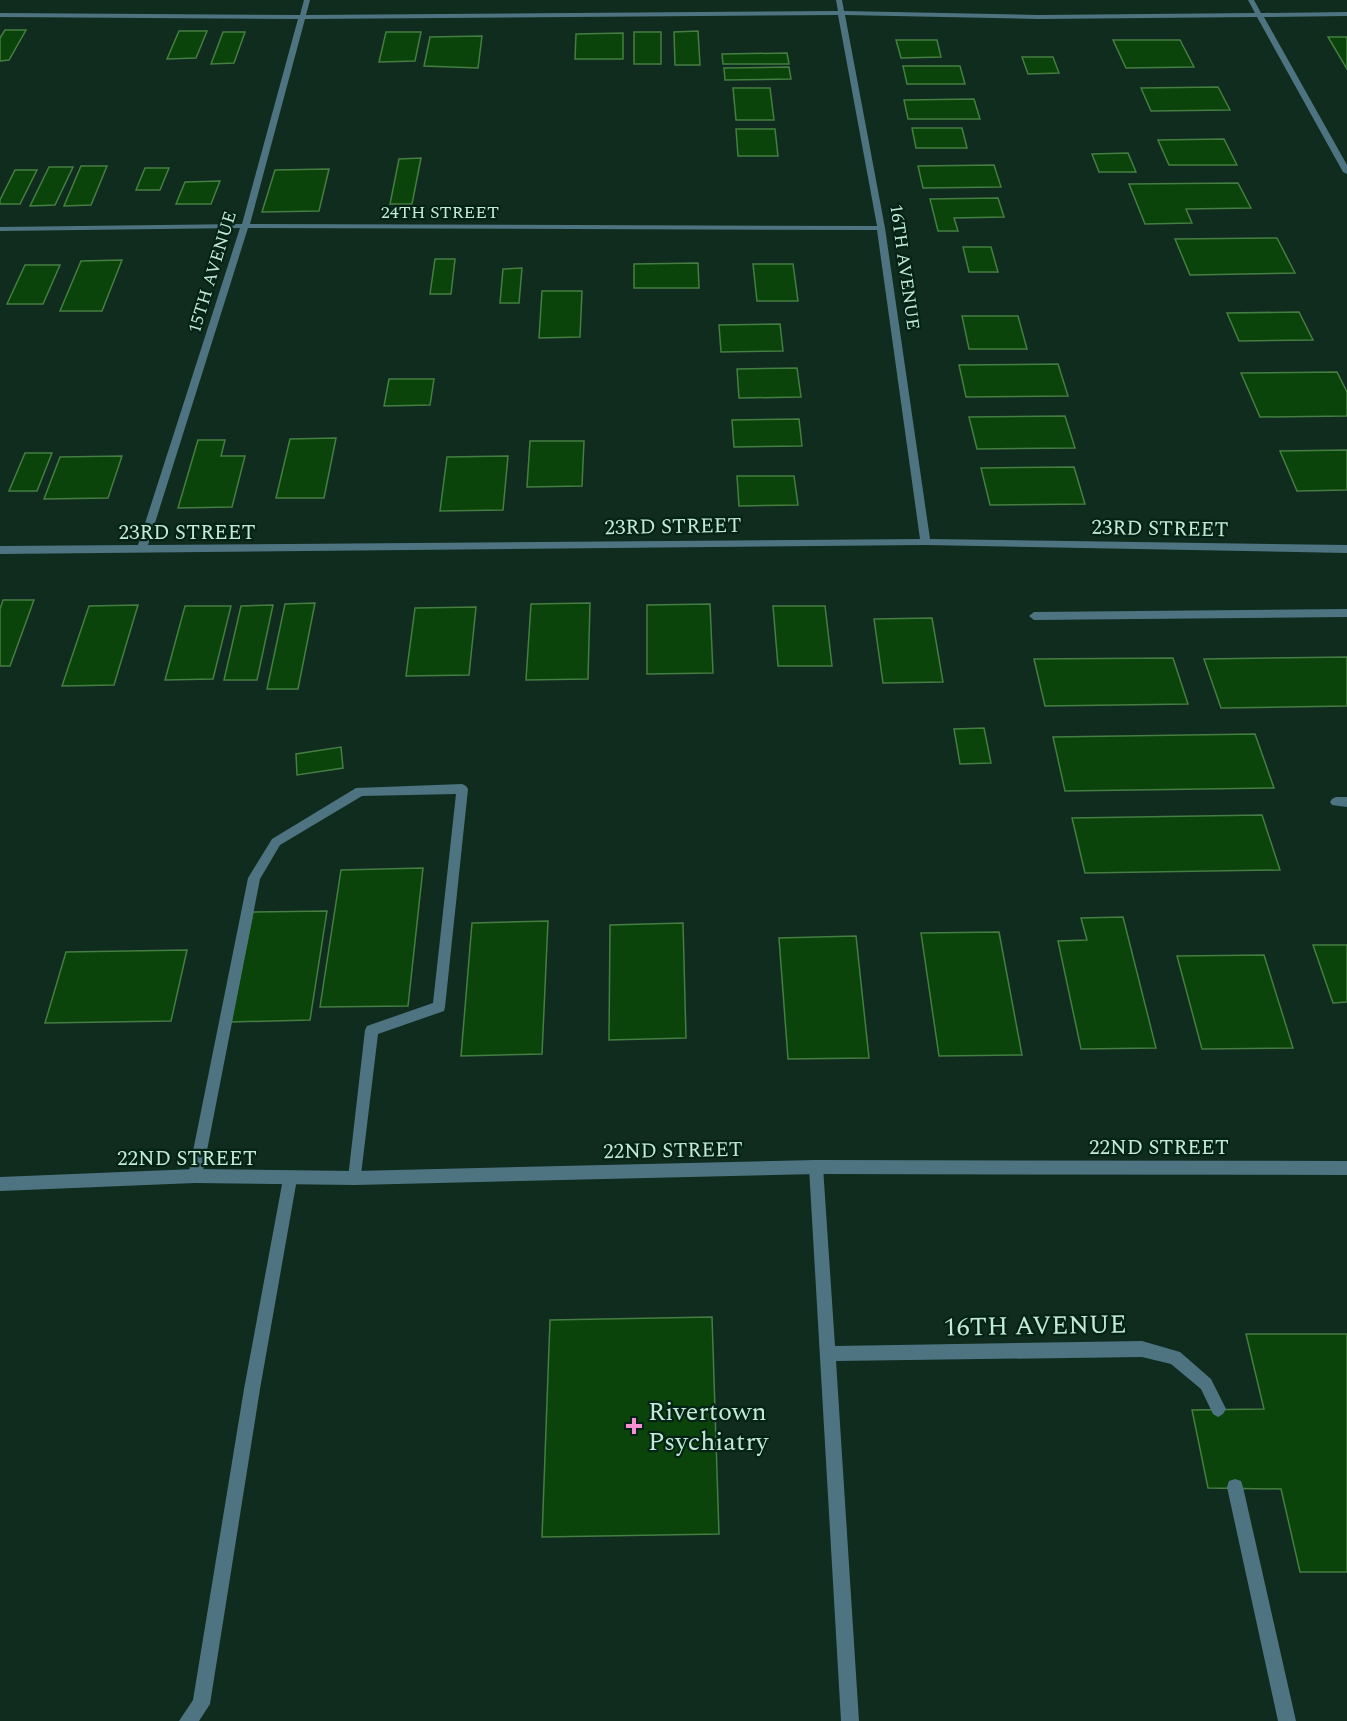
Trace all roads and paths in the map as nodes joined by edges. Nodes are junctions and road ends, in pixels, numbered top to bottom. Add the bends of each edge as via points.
1 (307, 0) edge
2 (839, 0) edge
3 (1251, 0) edge
4 (842, 14) junction
5 (1347, 14) edge
6 (0, 15) edge
7 (1261, 16) junction
8 (301, 17) junction
9 (1347, 172) edge
10 (245, 226) junction
11 (881, 228) junction
12 (0, 229) edge
13 (925, 542) junction
14 (1347, 549) edge
15 (0, 550) edge
16 (141, 550) junction
17 (1347, 613) edge
18 (1034, 616) dead end
19 (816, 1167) junction
20 (1347, 1168) edge
21 (195, 1176) junction
22 (355, 1178) junction
23 (290, 1179) junction
24 (0, 1184) edge
25 (827, 1354) junction
26 (1218, 1409) dead end
27 (1235, 1487) dead end
28 (188, 1721) edge
29 (850, 1721) edge
30 (1287, 1721) edge

1 - 8 street, 15TH AVENUE
2 - 4 street, 16TH AVENUE
3 - 7 street
4 - 7 street
4 - 8 street
4 - 11 street, 16TH AVENUE
5 - 7 street
6 - 8 street
7 - 9 street
8 - 10 street, 15TH AVENUE
10 - 11 street, 24TH STREET
10 - 12 street, 24TH STREET
10 - 16 street, 15TH AVENUE
11 - 13 street, 16TH AVENUE
13 - 14 street, 23RD STREET
13 - 16 street, 23RD STREET
15 - 16 street, 23RD STREET
17 - 18 street
19 - 20 street, 22ND STREET
19 - 22 street, 22ND STREET
19 - 25 street
21 - 22 street via 254,878 276,842 360,791 462,789 439,1006 372,1030
21 - 23 street, 22ND STREET
21 - 24 street, 22ND STREET
22 - 23 street, 22ND STREET
23 - 28 street via 201,1704
25 - 26 street, 16TH AVENUE via 1142,1349 1175,1358 1206,1384
25 - 29 street
27 - 30 street

